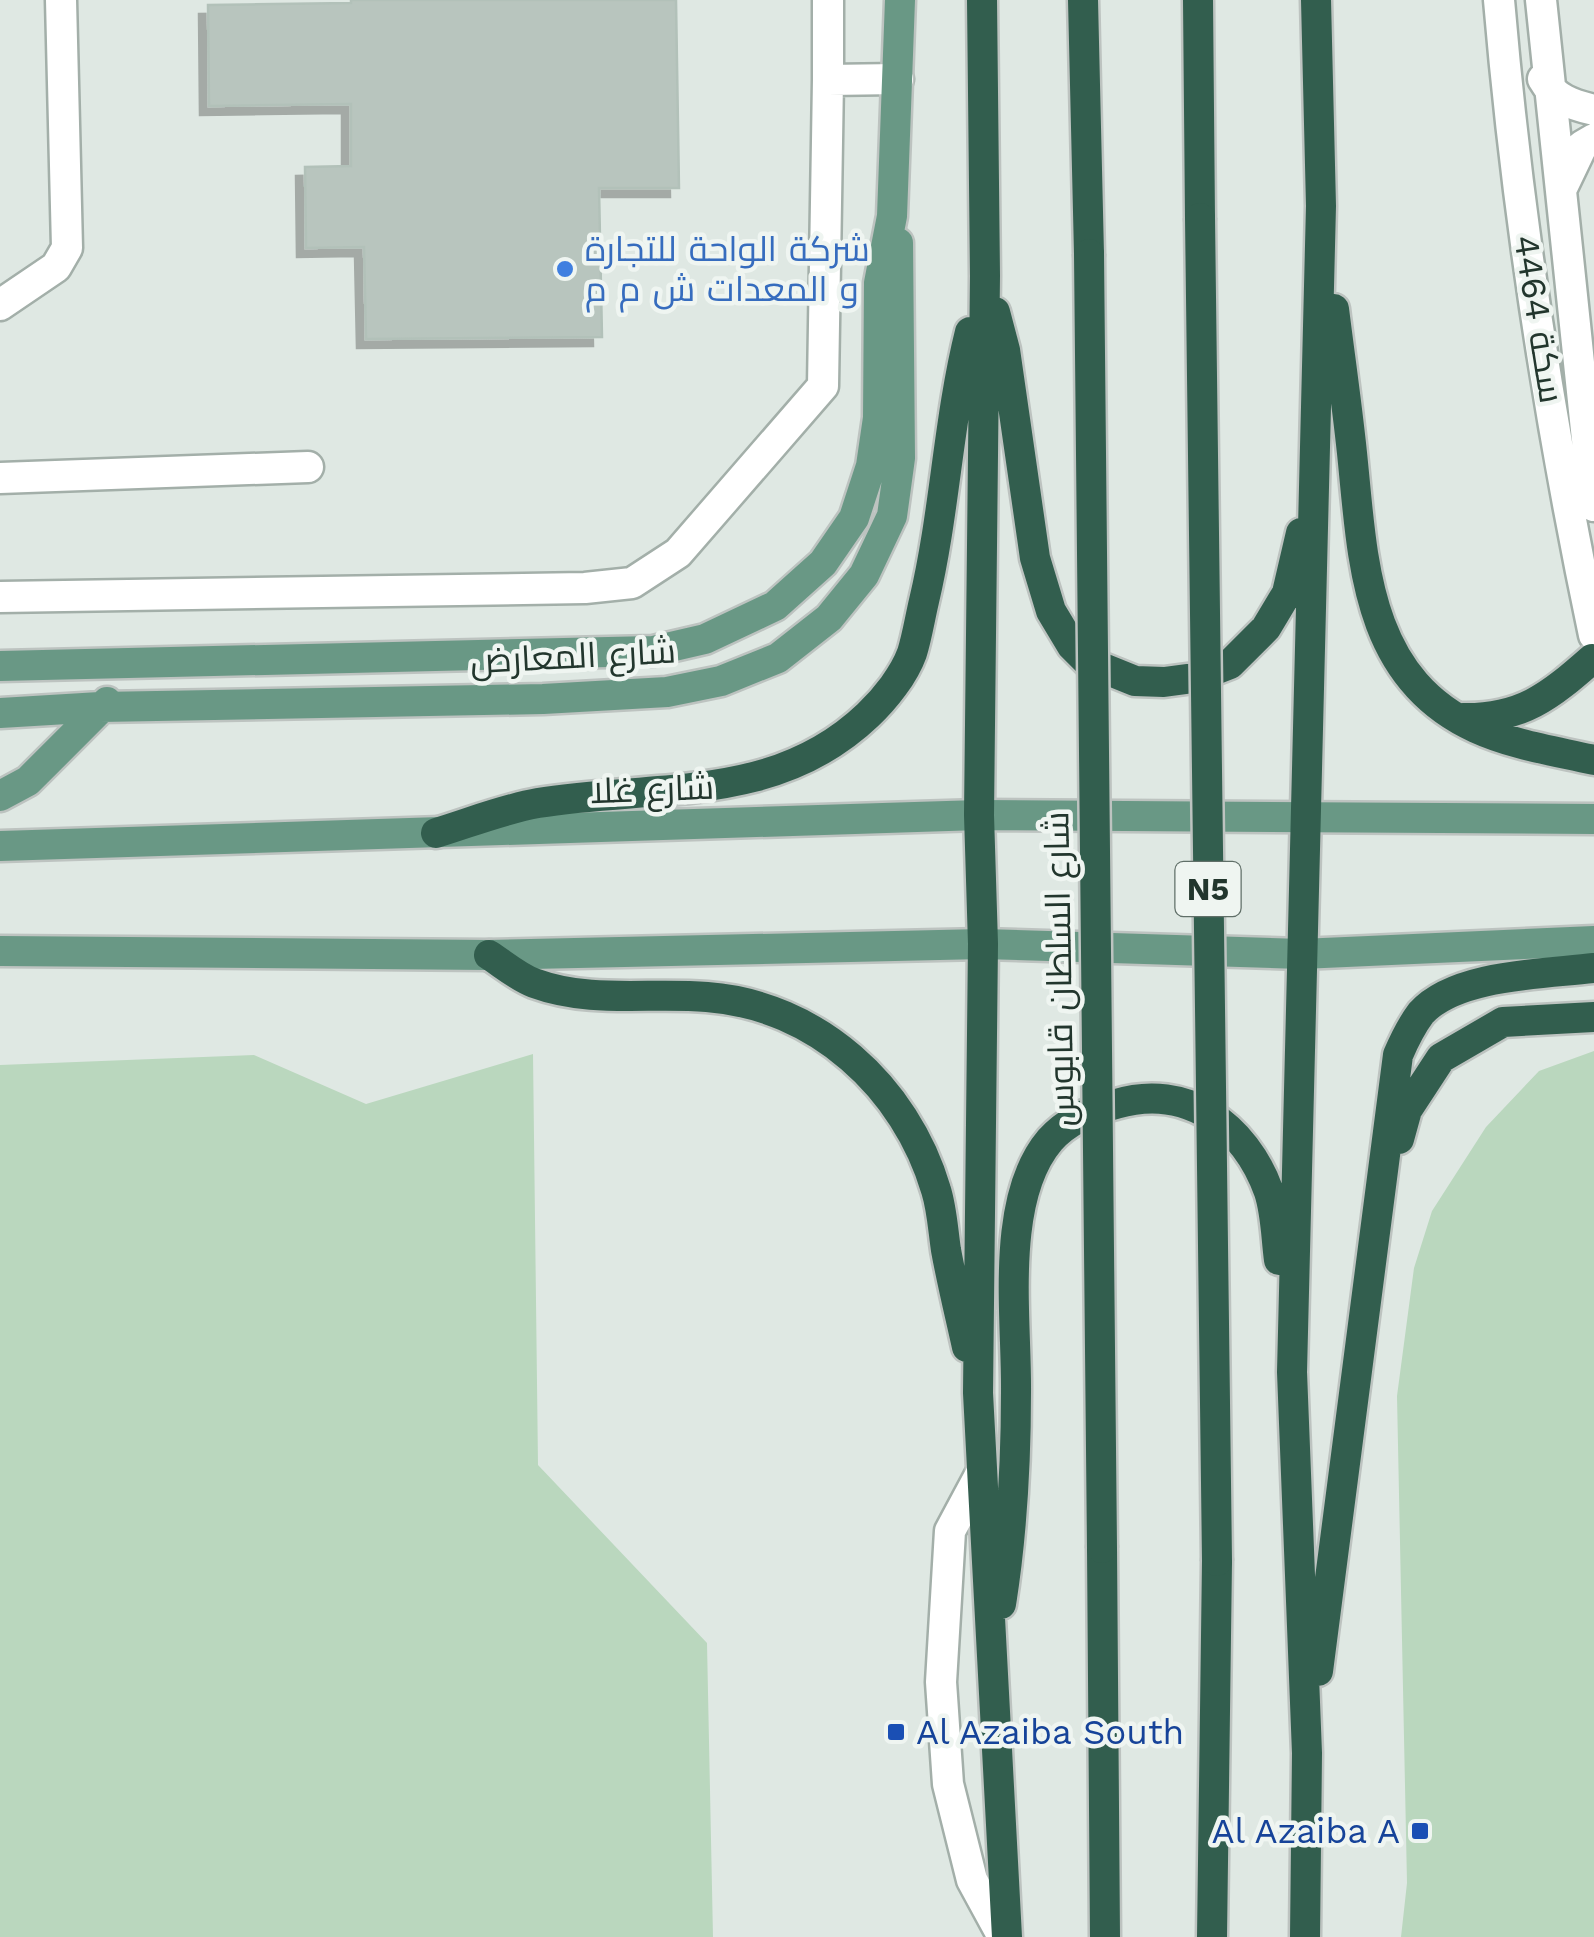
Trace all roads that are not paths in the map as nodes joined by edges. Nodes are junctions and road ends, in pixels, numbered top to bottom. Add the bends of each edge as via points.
1 (62, 0) edge
2 (828, 0) edge
3 (900, 0) edge
4 (982, 0) edge
5 (1083, 0) edge
6 (1198, 0) edge
7 (1316, 0) edge
8 (1499, 0) edge
9 (1512, 0) edge
10 (1542, 0) edge
11 (898, 79) junction
12 (828, 80) junction
13 (1550, 91) junction
14 (1594, 110) edge
15 (1594, 139) edge
16 (1560, 193) junction
17 (1321, 206) junction
18 (892, 216) junction
19 (985, 276) junction
20 (0, 305) edge
21 (1316, 466) junction
22 (308, 467) dead end
23 (0, 478) edge
24 (1594, 506) edge
25 (0, 597) edge
26 (1594, 653) edge
27 (588, 654) junction
28 (0, 666) edge
29 (100, 708) junction
30 (0, 713) edge
31 (1459, 718) junction
32 (1594, 760) edge
33 (0, 796) edge
34 (979, 815) junction
35 (1306, 817) junction
36 (1594, 820) edge
37 (436, 833) junction
38 (0, 846) edge
39 (1594, 941) edge
40 (983, 944) junction
41 (0, 951) edge
42 (1301, 954) junction
43 (489, 955) junction
44 (1594, 968) edge
45 (1594, 1017) edge
46 (1378, 1204) junction
47 (1292, 1372) junction
48 (978, 1392) junction
49 (980, 1474) junction
50 (992, 1658) junction
51 (1307, 1754) junction
52 (1005, 1937) edge
53 (1104, 1937) edge
54 (1212, 1937) edge
55 (1305, 1937) edge

1 - 20 street via 66,248 56,267
2 - 12 street
3 - 11 main road, شارع المعارض
4 - 19 highway
5 - 53 highway, شارع السلطان قابوس, bridge
6 - 54 highway, N5, bridge via 1216,1561
7 - 17 highway
8 - 26 street, سكة 4464 via 1530,273
9 - 13 street
10 - 13 street, سكة 4464
11 - 12 street
11 - 18 main road, شارع المعارض
12 - 25 street via 823,386 678,553 632,582 566,589
13 - 14 street
13 - 16 street, سكة 4464
15 - 16 street via 1582,146
16 - 24 street, سكة 4464
17 - 21 highway
17 - 31 highway via 1364,572 1399,665
18 - 27 main road, شارع المعارض via 879,283 872,466 854,518 823,564 776,606 705,639 653,651
18 - 29 main road, شارع المعارض via 901,311 900,458 892,516 852,590 829,618 778,658 721,681 667,692
19 - 21 highway via 1005,350 1035,558 1051,610 1088,662 1135,680 1164,682 1230,664 1266,628 1287,593
19 - 34 highway
19 - 37 highway via 911,656 883,700 821,753 776,771 707,787 536,804
21 - 35 highway
22 - 23 street
26 - 31 highway via 1551,694 1524,709
27 - 28 main road, شارع المعارض
27 - 29 main road via 557,664 148,684 120,692
29 - 30 main road, شارع المعارض
29 - 33 main road via 28,781
31 - 32 highway via 1511,741
34 - 35 main road, شارع غلا
34 - 37 main road, شارع غلا
34 - 40 highway
35 - 36 main road, شارع غلا
35 - 42 highway
37 - 38 main road, شارع غلا
39 - 42 main road
40 - 42 main road
40 - 43 main road
40 - 48 highway
41 - 43 main road
42 - 47 highway
43 - 48 highway via 532,982 578,994 762,1005 812,1026 854,1059 922,1150
44 - 46 highway via 1496,979 1462,988 1423,1011 1398,1055
45 - 46 highway via 1503,1022 1441,1058 1408,1110
46 - 51 highway
47 - 50 highway via 1270,1195 1235,1137 1180,1100 1142,1096 1074,1120 1050,1141 1019,1216 1008,1564
47 - 51 highway
48 - 49 highway
49 - 50 highway
49 - 52 street via 950,1531 941,1682 948,1784 972,1880
50 - 52 highway
51 - 55 highway

